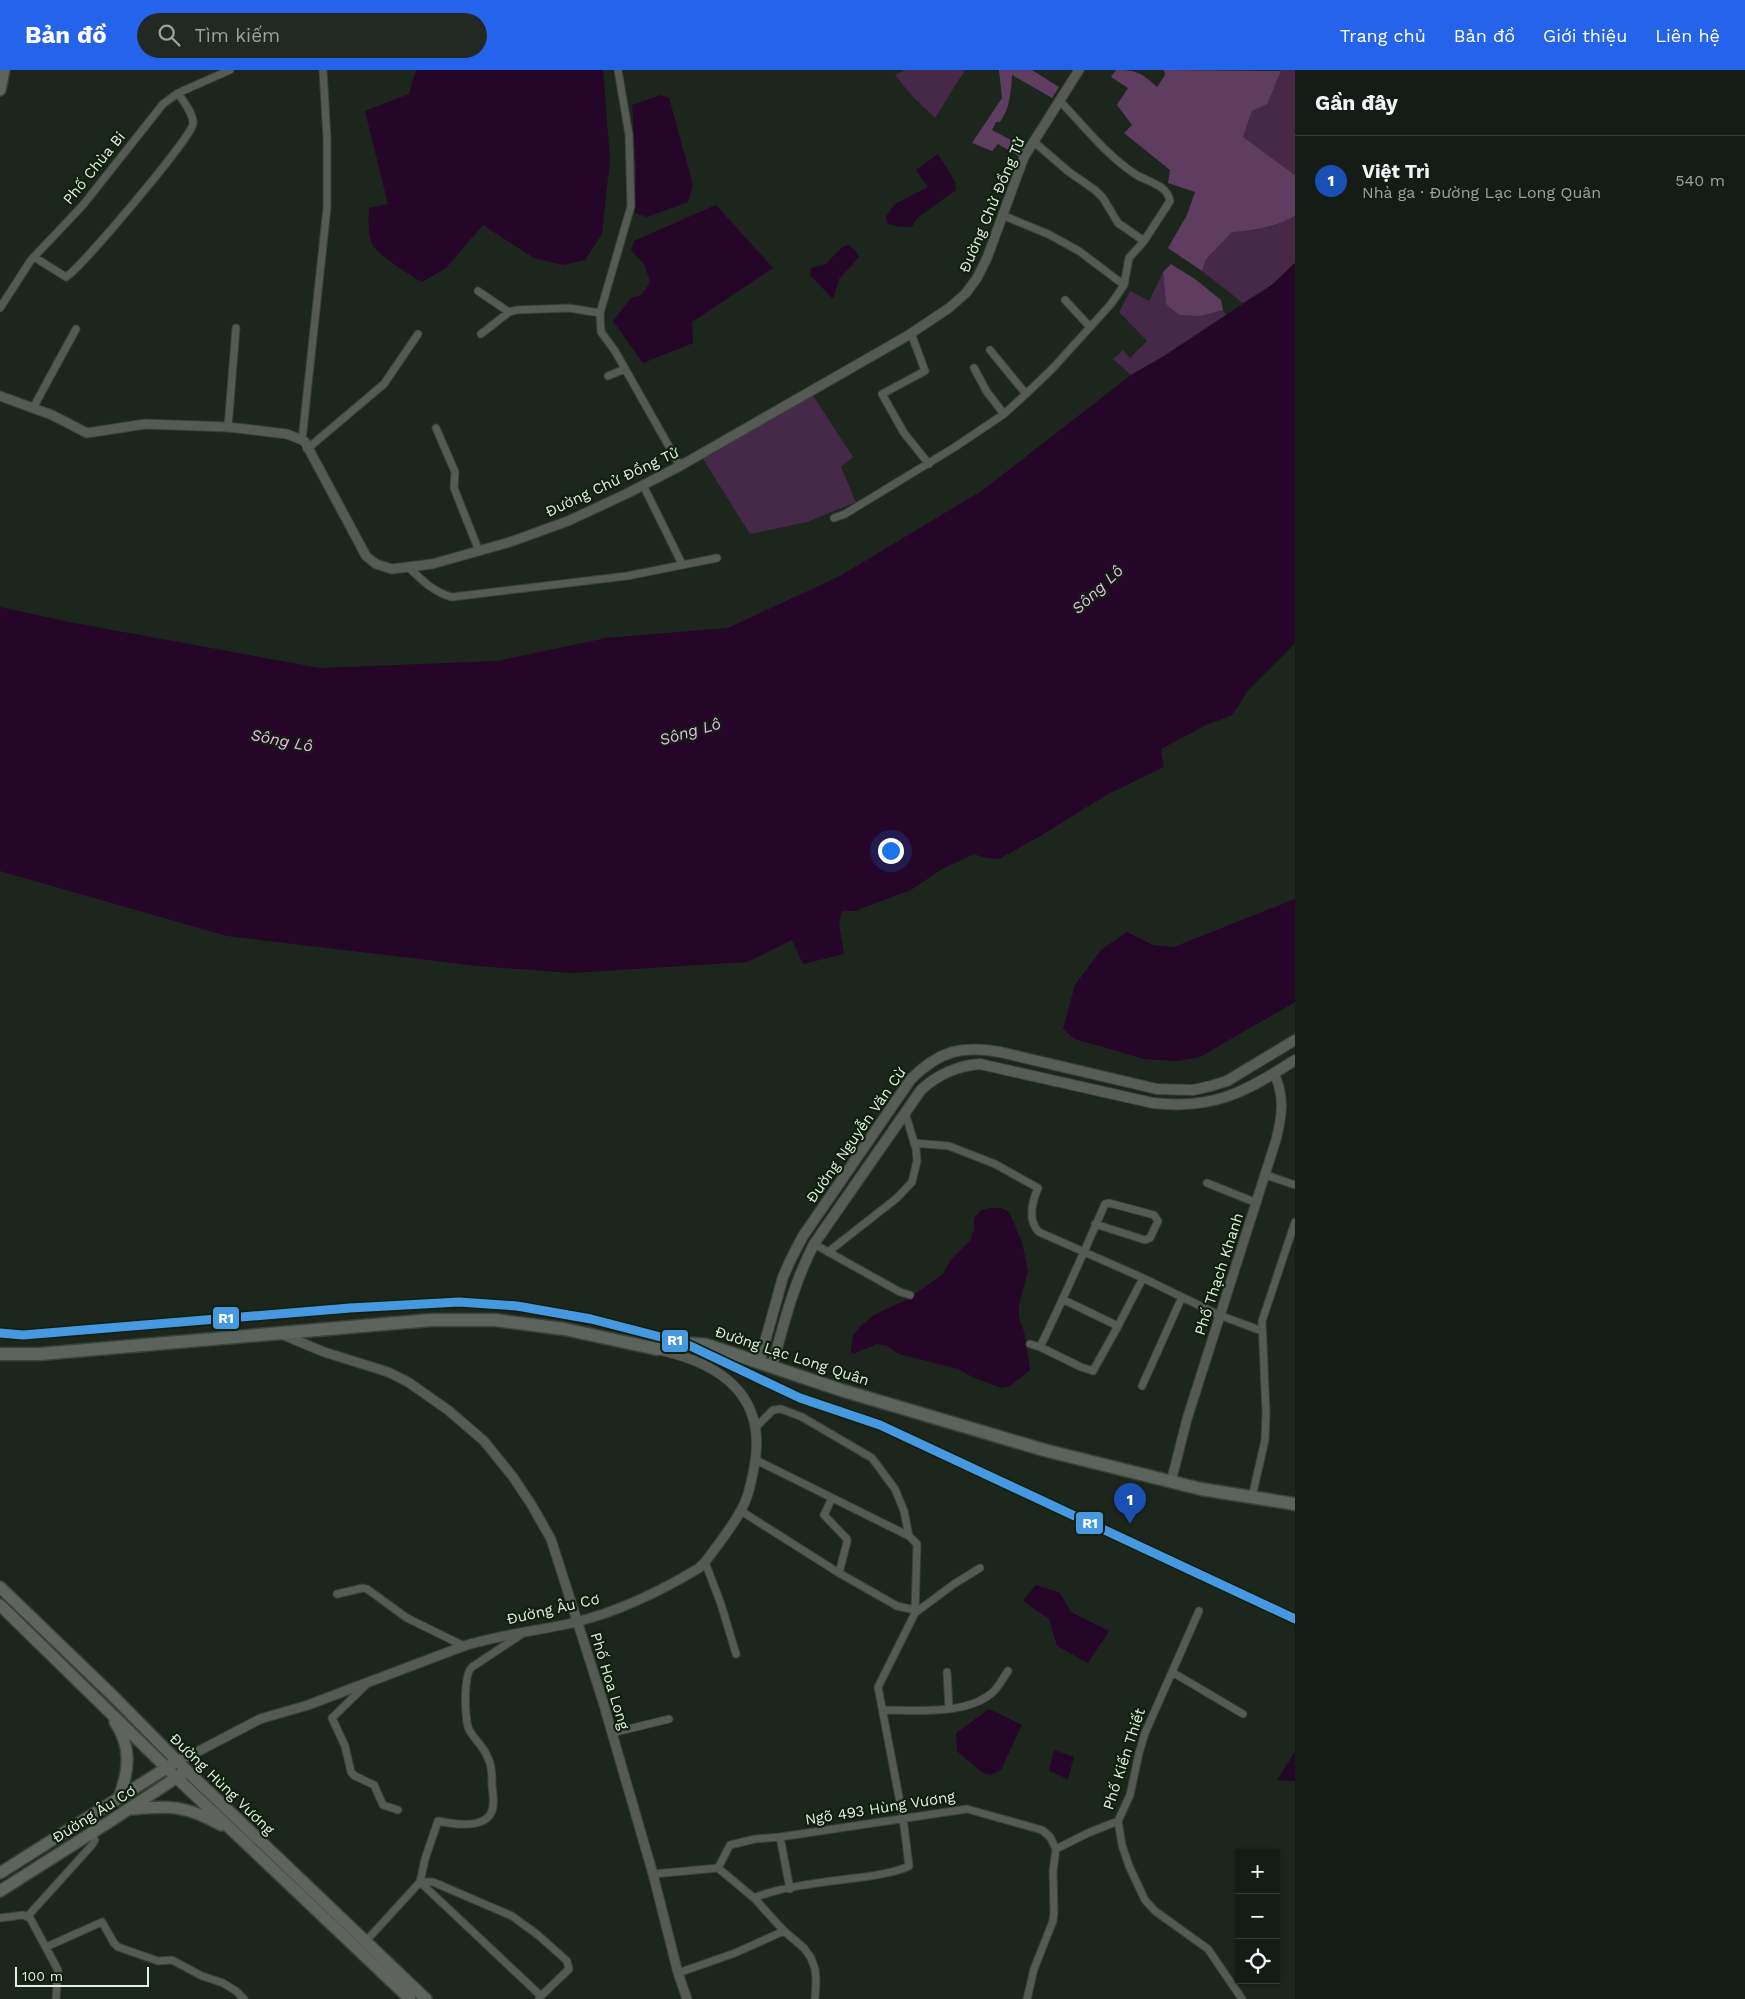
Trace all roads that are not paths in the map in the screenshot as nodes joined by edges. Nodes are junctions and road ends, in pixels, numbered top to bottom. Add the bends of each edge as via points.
1 (4, 70) edge
2 (230, 70) edge
3 (323, 70) edge
4 (618, 70) edge
5 (1079, 70) edge
6 (0, 90) edge
7 (178, 93) junction
8 (1059, 100) junction
9 (1033, 141) junction
10 (1002, 216) junction
11 (1144, 240) junction
12 (34, 257) junction
13 (1124, 285) junction
14 (478, 291) dead end
15 (1065, 300) dead end
16 (0, 308) edge
17 (509, 312) junction
18 (600, 314) junction
19 (1090, 327) junction
20 (236, 328) dead end
21 (76, 330) dead end
22 (911, 333) junction
23 (418, 334) dead end
24 (481, 334) dead end
25 (990, 350) dead end
26 (974, 368) dead end
27 (625, 369) junction
28 (608, 376) dead end
29 (1026, 394) junction
30 (0, 396) edge
31 (33, 408) junction
32 (1004, 414) junction
33 (228, 427) junction
34 (436, 428) dead end
35 (302, 440) junction
36 (307, 449) junction
37 (929, 464) junction
38 (680, 466) junction
39 (643, 485) junction
40 (834, 518) dead end
41 (479, 551) junction
42 (717, 558) dead end
43 (682, 564) junction
44 (408, 567) junction
45 (1295, 1040) edge
46 (1295, 1060) edge
47 (1274, 1074) junction
48 (905, 1112) junction
49 (914, 1143) junction
50 (844, 1175) junction
51 (1266, 1175) junction
52 (856, 1183) junction
53 (1207, 1183) dead end
54 (1295, 1185) edge
55 (1257, 1203) junction
56 (1295, 1222) edge
57 (1095, 1224) junction
58 (814, 1244) junction
59 (828, 1252) junction
60 (1084, 1252) junction
61 (1143, 1278) junction
62 (910, 1295) dead end
63 (1182, 1297) junction
64 (1064, 1300) junction
65 (1219, 1315) junction
66 (1118, 1326) junction
67 (1262, 1331) junction
68 (278, 1333) junction
69 (1030, 1344) dead end
70 (1040, 1347) junction
71 (657, 1349) junction
72 (0, 1354) edge
73 (759, 1363) junction
74 (772, 1367) junction
75 (1142, 1386) dead end
76 (756, 1427) junction
77 (756, 1460) junction
78 (1171, 1482) junction
79 (1252, 1497) junction
80 (832, 1498) junction
81 (1295, 1504) edge
82 (741, 1511) junction
83 (909, 1536) junction
84 (705, 1562) junction
85 (980, 1568) dead end
86 (839, 1573) junction
87 (0, 1587) edge
88 (337, 1594) dead end
89 (0, 1605) edge
90 (1199, 1610) dead end
91 (915, 1612) junction
92 (577, 1622) junction
93 (525, 1632) junction
94 (464, 1646) junction
95 (736, 1654) dead end
96 (1008, 1671) dead end
97 (947, 1672) dead end
98 (1172, 1672) junction
99 (368, 1682) junction
100 (99, 1700) junction
101 (949, 1709) junction
102 (883, 1710) junction
103 (1243, 1714) dead end
104 (669, 1719) dead end
105 (612, 1733) junction
106 (195, 1753) junction
107 (176, 1761) junction
108 (166, 1768) junction
109 (182, 1774) junction
110 (119, 1798) junction
111 (129, 1810) junction
112 (398, 1810) dead end
113 (903, 1818) junction
114 (1118, 1821) junction
115 (236, 1833) junction
116 (90, 1834) junction
117 (780, 1837) junction
118 (1056, 1849) junction
119 (718, 1868) junction
120 (0, 1873) edge
121 (653, 1874) junction
122 (420, 1882) junction
123 (790, 1889) junction
124 (0, 1891) edge
125 (754, 1898) junction
126 (27, 1917) junction
127 (0, 1918) edge
128 (784, 1931) junction
129 (366, 1941) junction
130 (46, 1947) junction
131 (678, 1972) junction
132 (540, 1998) edge
133 (56, 1999) edge
134 (244, 1999) edge
135 (410, 1999) edge
136 (426, 1999) edge
137 (687, 1999) edge
138 (815, 1999) edge
139 (1027, 1999) edge
140 (1242, 1999) edge

1 - 6 main road
2 - 7 street, Phố Chùa Bi
3 - 35 street via 327,208
4 - 18 street via 628,135 631,206
5 - 8 street, Đường Chử Đồng Tử
7 - 12 street, Phố Chùa Bi via 154,115 85,202
7 - 12 street via 191,116 191,129 174,155 110,230 66,277
8 - 9 street, Đường Chử Đồng Tử
8 - 11 street via 1110,153 1135,174 1168,194 1170,201
9 - 10 street, Đường Chử Đồng Tử
9 - 11 street via 1095,190 1118,223
10 - 13 street via 1048,234 1078,251
10 - 22 street, Đường Chử Đồng Tử via 987,258 966,293
11 - 13 street via 1129,258
12 - 16 street, Phố Chùa Bi
13 - 19 street
14 - 17 street
15 - 19 street
17 - 18 street via 569,308
17 - 24 street
18 - 27 street via 601,332
19 - 29 street
20 - 33 street
21 - 31 street
22 - 37 street via 925,371 882,394 904,433
22 - 38 street, Đường Chử Đồng Tử
23 - 36 street via 384,384
25 - 29 street
26 - 32 street
27 - 28 street
27 - 38 street
29 - 32 street
30 - 31 street
31 - 33 street via 87,433 145,424
32 - 37 street
33 - 35 street via 287,434
34 - 41 street via 455,472 454,488
35 - 36 street, Đường Chử Đồng Tử via 306,442
36 - 44 street, Đường Chử Đồng Tử via 366,556 376,564 392,569
37 - 40 street
38 - 39 street, Đường Chử Đồng Tử
39 - 41 street, Đường Chử Đồng Tử via 568,521
39 - 43 street
41 - 44 street, Đường Chử Đồng Tử
42 - 43 street
43 - 44 street via 627,576 452,597 429,586
45 - 50 main road, Đường Nguyễn Văn Cừ via 1227,1081 1193,1090 1158,1089 1000,1052 962,1049 934,1060 911,1079
46 - 47 main road, Đường Nguyễn Văn Cừ
47 - 48 main road, Đường Nguyễn Văn Cừ via 1233,1096 1198,1105 1175,1106 1000,1067 965,1065 940,1074 921,1090
47 - 51 street, Phố Thạch Khanh via 1281,1092 1282,1110
48 - 49 street
48 - 52 main road, Đường Nguyễn Văn Cừ
49 - 59 street via 917,1161 912,1182 897,1198
49 - 60 street via 949,1146 995,1164 1038,1188 1031,1215 1035,1228
50 - 52 main road
50 - 73 main road, Đường Nguyễn Văn Cừ via 791,1259
51 - 54 street
51 - 55 street, Phố Thạch Khanh
52 - 58 main road, Đường Nguyễn Văn Cừ
53 - 55 street
55 - 65 street, Phố Thạch Khanh
56 - 67 street via 1262,1321
57 - 57 street via 1145,1240 1150,1238 1158,1221 1154,1215 1109,1203 1105,1204
57 - 60 street
58 - 59 street
58 - 74 main road, Đường Nguyễn Văn Cừ via 800,1271
59 - 62 street
60 - 61 street
60 - 64 street
61 - 63 street
61 - 66 street
63 - 65 street
63 - 75 street
64 - 66 street
64 - 70 street
65 - 67 street
65 - 78 street, Phố Thạch Khanh
66 - 70 street via 1093,1370
67 - 79 street via 1265,1440
68 - 71 highway, Đường Lạc Long Quân via 431,1320 495,1320 564,1329
68 - 72 highway, Đường Lạc Long Quân via 40,1354
68 - 92 street, Phố Hoa Long via 408,1382 484,1441 513,1477 551,1539
69 - 70 street
71 - 73 highway, Đường Lạc Long Quân via 684,1343 707,1345
71 - 76 street, Đường Âu Cơ via 697,1361 735,1386 746,1400
73 - 74 highway, Đường Lạc Long Quân
74 - 78 highway, Đường Lạc Long Quân via 1044,1450
76 - 77 street, Đường Âu Cơ
76 - 83 street via 773,1410 781,1409 802,1417 872,1458 896,1489
77 - 80 street
77 - 82 street, Đường Âu Cơ
78 - 79 highway, Đường Lạc Long Quân via 1222,1494
79 - 81 highway, Đường Lạc Long Quân
80 - 83 street
80 - 86 street via 824,1516 847,1539
82 - 84 street, Đường Âu Cơ
82 - 86 street
83 - 91 street via 917,1544
84 - 92 street, Đường Âu Cơ via 653,1594
84 - 95 street
85 - 91 street
86 - 91 street via 897,1606
87 - 107 main road, Đường Hùng Vương
88 - 94 street via 367,1589 407,1618
89 - 100 main road, Đường Hùng Vương
90 - 98 street, Phố Kiến Thiết
91 - 102 street via 880,1682 878,1692
92 - 93 street, Đường Âu Cơ
92 - 105 street, Phố Hoa Long
93 - 94 street, Đường Âu Cơ
93 - 122 street via 466,1674 468,1725 491,1765 492,1812 480,1822 449,1824 438,1821
94 - 99 street, Đường Âu Cơ
96 - 101 street via 994,1691 985,1697 973,1704
97 - 101 street
98 - 103 street
98 - 114 street, Phố Kiến Thiết via 1142,1743 1130,1795
99 - 106 street, Đường Âu Cơ via 260,1719
99 - 112 street via 332,1718 345,1746 350,1772 374,1785 383,1805
100 - 108 main road, Đường Hùng Vương
100 - 110 main road via 119,1727 127,1747 129,1763
101 - 102 street
102 - 113 street
104 - 105 street
105 - 121 street, Phố Hoa Long
106 - 107 street, Đường Âu Cơ
106 - 109 street, Đường Âu Cơ
107 - 108 main road, Đường Âu Cơ
107 - 109 main road, Đường Hùng Vương
108 - 109 main road, Đường Hùng Vương
108 - 110 main road, Đường Âu Cơ
109 - 111 main road, Đường Âu Cơ
109 - 115 main road, Đường Hùng Vương
109 - 129 main road, Đường Hùng Vương
110 - 120 main road, Đường Âu Cơ
111 - 115 main road via 163,1806 180,1808
111 - 116 main road, Đường Âu Cơ
113 - 117 street, Ngõ 493 Hùng Vương
113 - 118 street, Ngõ 493 Hùng Vương via 972,1809 1042,1830
113 - 123 street via 909,1864 906,1868
114 - 118 street
114 - 140 street, Phố Kiến Thiết via 1122,1845 1145,1900 1154,1911 1208,1949
115 - 135 main road, Đường Hùng Vương
116 - 124 main road, Đường Âu Cơ
116 - 126 street via 95,1840 92,1845
117 - 119 street, Ngõ 493 Hùng Vương via 755,1838 730,1845
117 - 123 street
118 - 139 street via 1053,1921 1034,1969
119 - 121 street
119 - 125 street
121 - 131 street, Phố Hoa Long
122 - 129 street
122 - 132 street
122 - 132 street via 433,1882 512,1916 538,1934 567,1961 569,1969
123 - 125 street
125 - 128 street
126 - 127 street via 23,1914
126 - 130 street
128 - 131 street via 735,1953
128 - 138 street via 811,1958 816,1980
129 - 136 main road, Đường Hùng Vương
130 - 133 street via 58,1970
130 - 134 street via 102,1922 118,1947 158,1961 172,1960 223,1983
131 - 137 street, Phố Hoa Long

